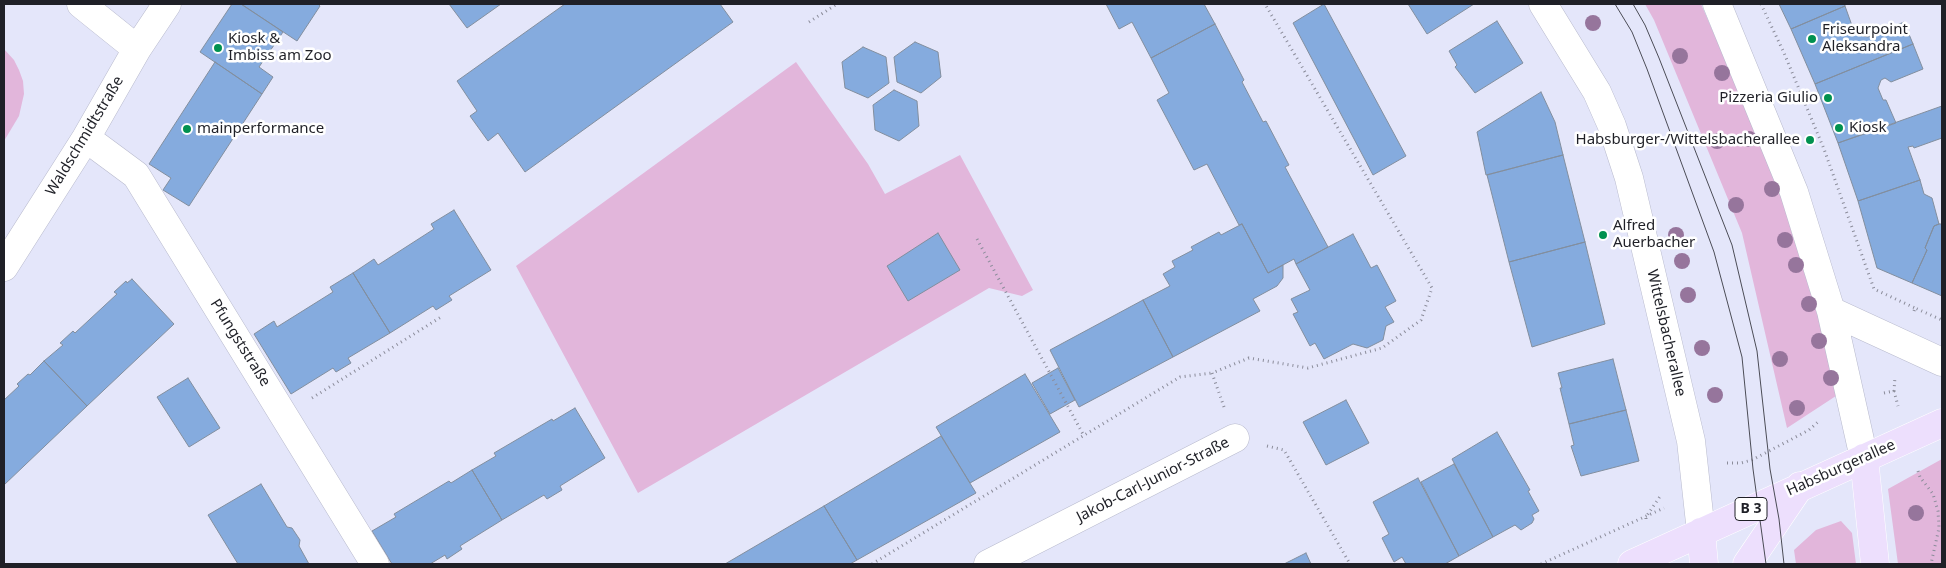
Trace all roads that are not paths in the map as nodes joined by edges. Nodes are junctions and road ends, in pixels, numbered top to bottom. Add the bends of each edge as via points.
1 (81, 4) edge
2 (167, 4) edge
3 (1543, 4) edge
4 (1716, 4) edge
5 (137, 49) junction
6 (86, 138) junction
7 (4, 267) edge
8 (1831, 311) junction
9 (1942, 362) edge
10 (1942, 423) edge
11 (1235, 438) road end
12 (1864, 458) junction
13 (1800, 486) junction
14 (1701, 532) junction
15 (375, 564) edge
16 (988, 564) edge
17 (1632, 564) edge
18 (1704, 564) edge
19 (1747, 564) edge
20 (1875, 564) edge

1 - 5 street
2 - 5 street, Waldschmidtstraße
3 - 14 street, Wittelsbacherallee via 1597,92 1629,178 1691,441
4 - 8 street via 1794,192
5 - 6 street, Waldschmidtstraße
6 - 7 street, Waldschmidtstraße
6 - 15 street, Pfungststraße via 136,175
8 - 9 street
8 - 12 street
10 - 12 main road, Habsburgerallee / B 3
11 - 16 street, Jakob-Carl-Junior-Straße
12 - 13 main road, Habsburgerallee / B 3
12 - 20 main road
13 - 14 main road, Habsburgerallee / B 3
13 - 19 main road
14 - 17 main road, Habsburgerallee / B 3
14 - 18 main road, Wittelsbacherallee

